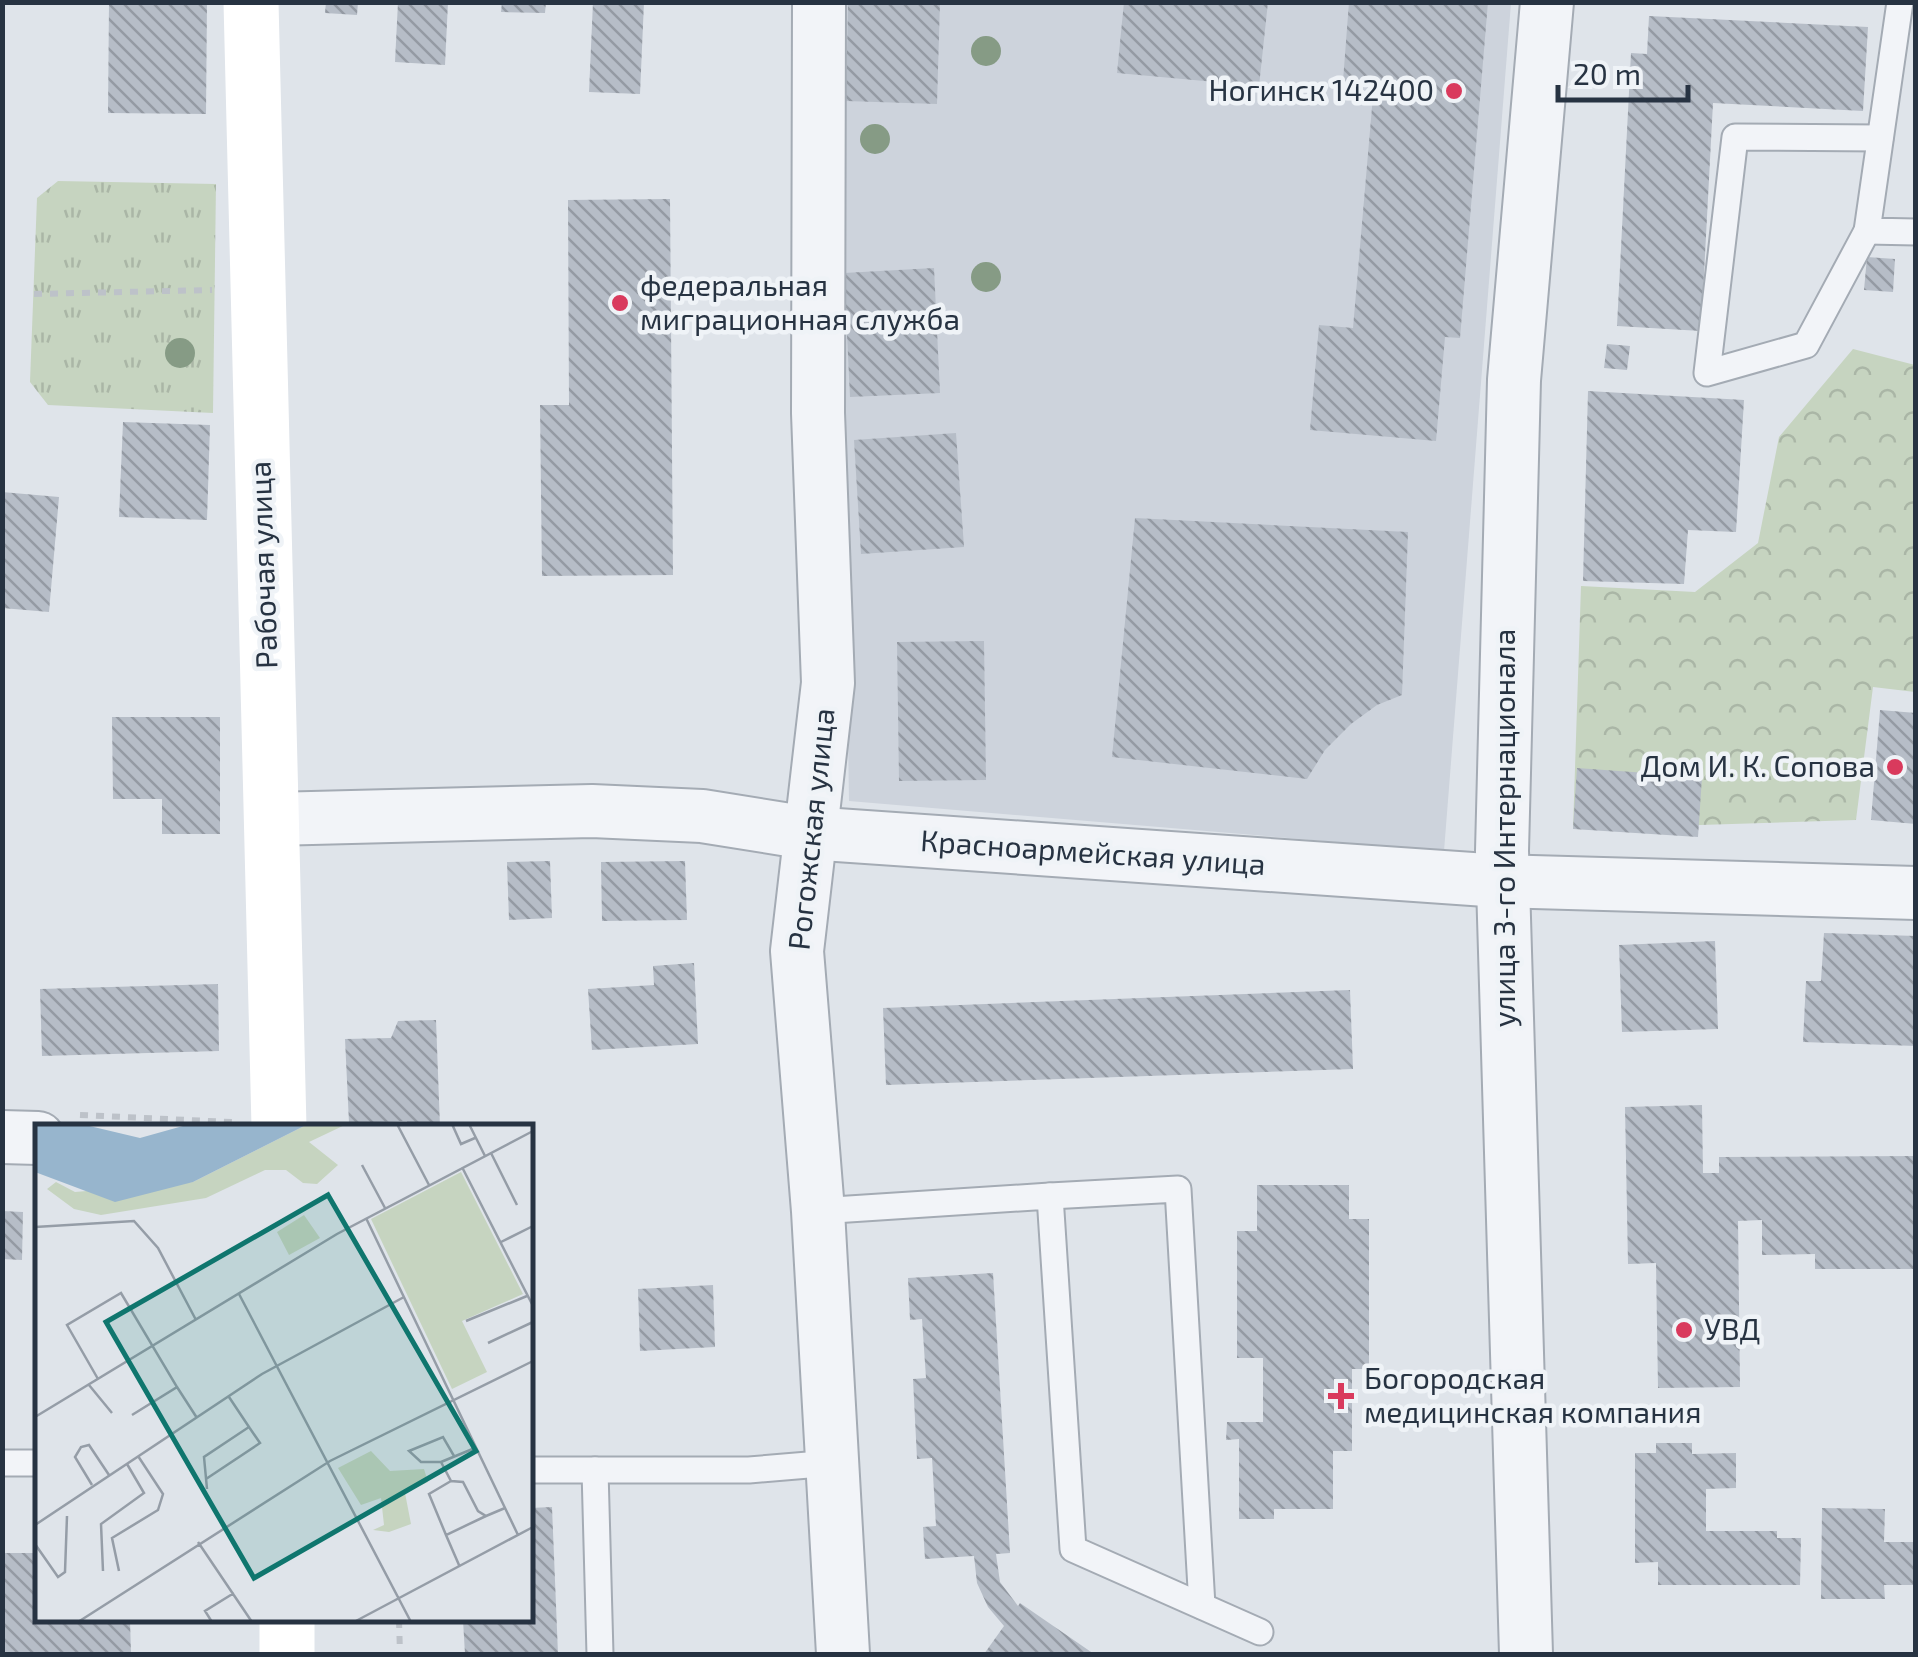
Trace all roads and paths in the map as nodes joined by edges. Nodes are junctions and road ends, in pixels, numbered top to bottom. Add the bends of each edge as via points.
1 (251, 2) edge
2 (819, 2) edge
3 (1547, 2) edge
4 (1900, 2) edge
5 (1880, 138) junction
6 (1867, 231) junction
7 (1916, 232) edge
8 (222, 290) dead end
9 (34, 294) dead end
10 (272, 818) junction
11 (808, 833) junction
12 (1502, 882) junction
13 (1916, 893) edge
14 (257, 1124) edge
15 (35, 1129) edge
16 (2, 1136) edge
17 (1050, 1196) junction
18 (818, 1210) junction
19 (35, 1463) edge
20 (832, 1463) junction
21 (2, 1464) edge
22 (532, 1470) edge
23 (595, 1470) junction
24 (1202, 1606) junction
25 (287, 1622) edge
26 (398, 1622) edge
27 (1260, 1632) dead end
28 (288, 1654) edge
29 (400, 1654) edge
30 (600, 1654) edge
31 (842, 1654) edge
32 (1526, 1654) edge

1 - 10 main road, Рабочая улица
2 - 11 street, Рогожская улица via 818,413 828,683
3 - 12 street, улица 3-го Интернационала via 1514,380
4 - 5 lane
5 - 6 lane
5 - 6 lane via 1736,137 1707,374 1806,345
6 - 7 lane
8 - 9 path
10 - 11 street, Красноармейская улица via 592,811 702,816
10 - 14 main road, Рабочая улица
11 - 12 street, Красноармейская улица
11 - 18 street, Рогожская улица via 797,951
12 - 13 street, Красноармейская улица
12 - 32 street, улица 3-го Интернационала
15 - 16 street
17 - 18 lane
17 - 24 lane via 1073,1548
17 - 24 lane via 1178,1188
18 - 20 street, Рогожская улица
19 - 21 lane
20 - 23 lane
20 - 31 street, Рогожская улица
22 - 23 lane
23 - 30 lane
24 - 27 lane
25 - 28 main road
26 - 29 path

